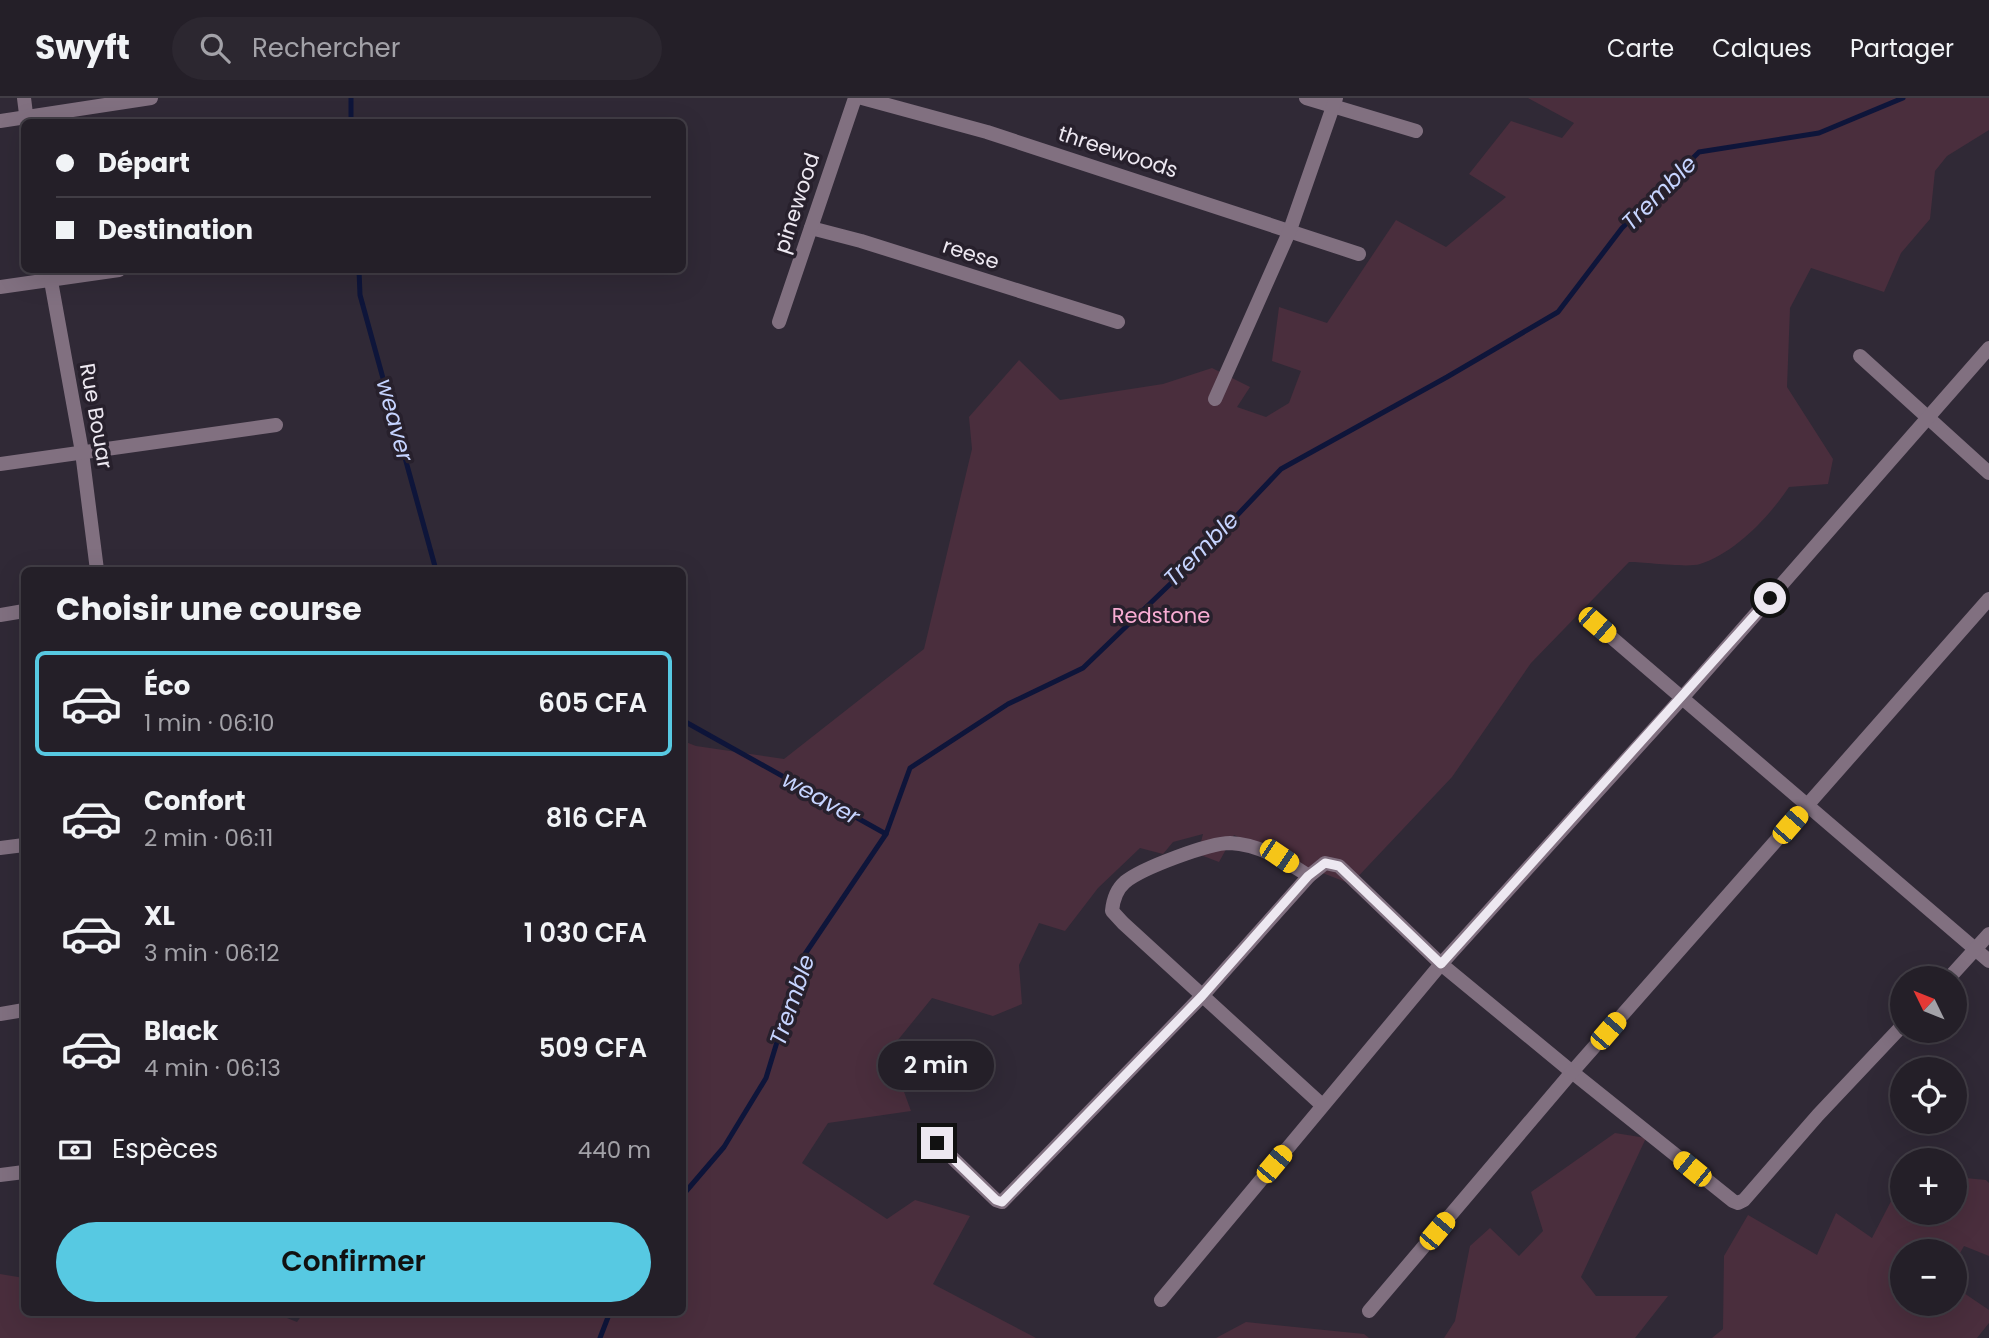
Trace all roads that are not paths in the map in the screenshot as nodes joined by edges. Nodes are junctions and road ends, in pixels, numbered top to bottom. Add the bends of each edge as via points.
1 (24, 98) edge
2 (151, 98) edge
3 (855, 98) edge
4 (862, 98) edge
5 (1306, 98) edge
6 (1335, 102) edge
7 (27, 119) edge
8 (33, 119) edge
9 (21, 120) edge
10 (0, 121) edge
11 (1416, 131) dead end
12 (811, 228) junction
13 (1290, 230) junction
14 (1359, 254) dead end
15 (78, 273) edge
16 (50, 275) edge
17 (0, 287) edge
18 (779, 322) dead end
19 (1118, 323) dead end
20 (1989, 348) edge
21 (1860, 356) dead end
22 (1215, 399) dead end
23 (1928, 418) junction
24 (276, 425) dead end
25 (82, 452) junction
26 (0, 464) edge
27 (1989, 473) edge
28 (97, 567) edge
29 (1989, 599) edge
30 (21, 612) edge
31 (0, 615) edge
32 (1597, 625) dead end
33 (1682, 698) junction
34 (1808, 804) junction
35 (21, 845) edge
36 (0, 848) edge
37 (1308, 876) junction
38 (1989, 934) edge
39 (1975, 950) junction
40 (1989, 961) edge
41 (1441, 964) junction
42 (1960, 966) edge
43 (1202, 996) junction
44 (21, 1010) edge
45 (0, 1014) edge
46 (1890, 1039) edge
47 (1572, 1072) junction
48 (1322, 1105) junction
49 (937, 1143) dead end
50 (21, 1172) edge
51 (0, 1175) edge
52 (1161, 1300) dead end
53 (1369, 1311) dead end

1 - 7 street
2 - 8 street
3 - 12 street, pinewood
4 - 13 street, threewoods via 987,132
5 - 6 street
6 - 11 street
6 - 13 street
9 - 10 street
12 - 18 street, pinewood
12 - 19 street, reese
13 - 14 street, threewoods
13 - 22 street
15 - 16 street
16 - 17 street
16 - 25 street, Rue Bouar
20 - 23 street
21 - 23 street
23 - 27 street
23 - 33 street
24 - 25 street
25 - 26 street
25 - 28 street, Rue Bouar
29 - 34 street
30 - 31 street
32 - 33 street
33 - 34 street
33 - 41 street
34 - 39 street
34 - 47 street
35 - 36 street
37 - 41 street via 1325,863 1339,866
37 - 43 street
37 - 43 street via 1279,856 1228,843 1190,852 1125,882 1113,899 1112,911
38 - 39 street
39 - 40 street
39 - 42 street
41 - 47 street
41 - 48 street
43 - 48 street
43 - 49 street via 1002,1202
44 - 45 street
46 - 47 street via 1738,1203
47 - 53 street
48 - 52 street
50 - 51 street

